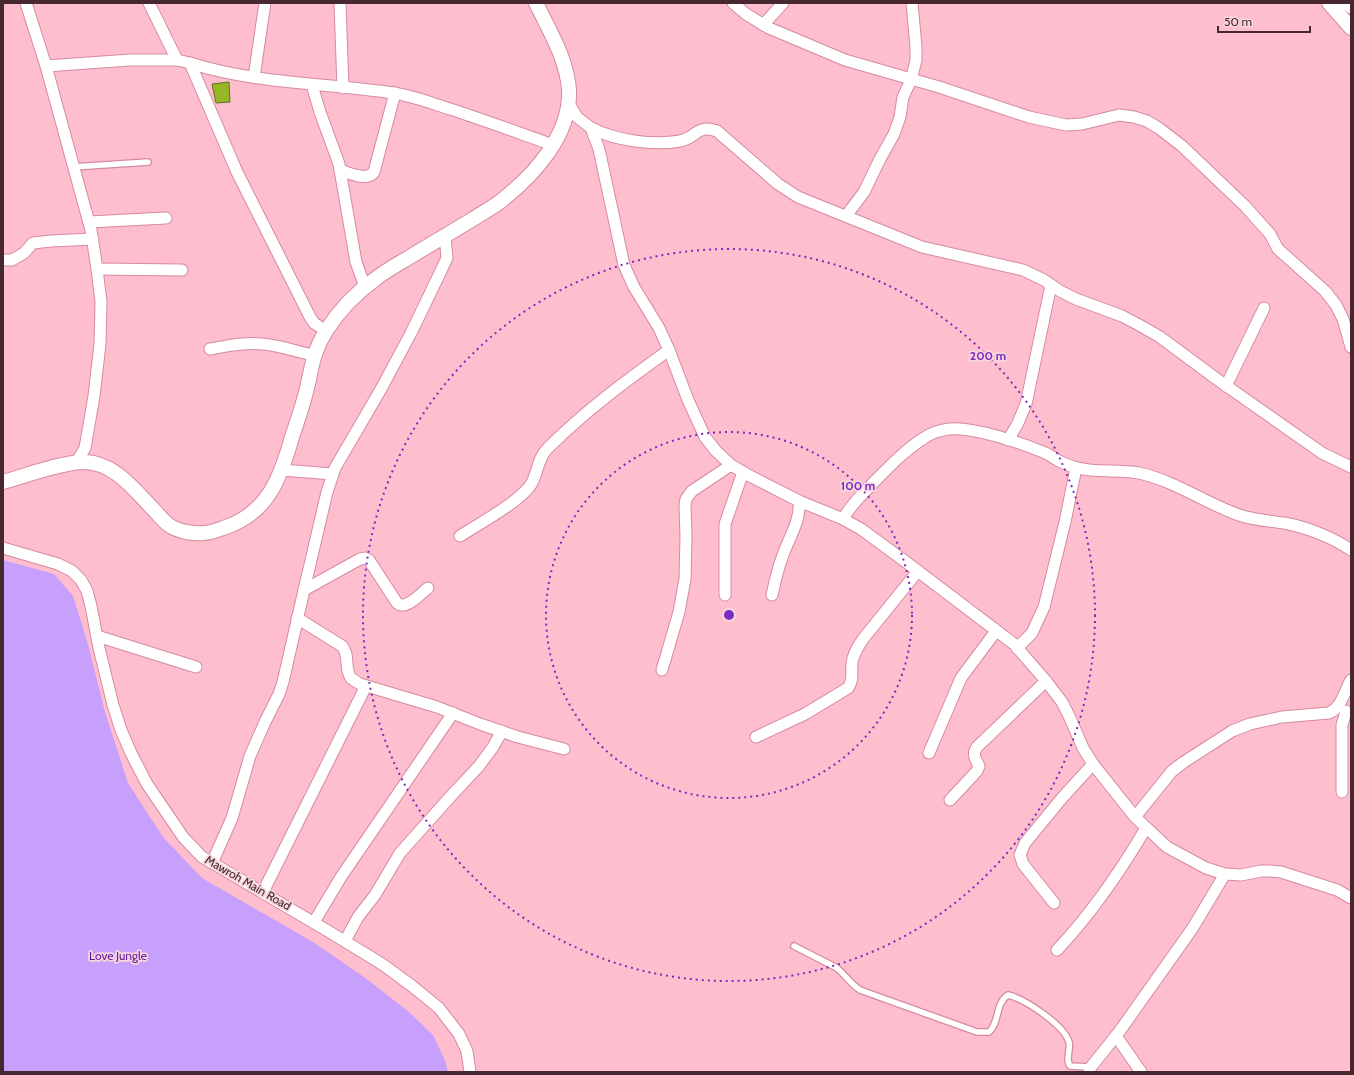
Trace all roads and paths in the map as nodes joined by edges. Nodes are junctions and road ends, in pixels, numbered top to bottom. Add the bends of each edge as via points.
1 (26, 3) edge
2 (149, 3) edge
3 (265, 3) edge
4 (536, 3) edge
5 (733, 3) edge
6 (782, 3) edge
7 (912, 3) edge
8 (1328, 3) edge
9 (1345, 3) edge
10 (340, 4) dead end
11 (1351, 8) edge
12 (763, 25) junction
13 (1351, 28) edge
14 (177, 60) junction
15 (190, 63) junction
16 (46, 66) junction
17 (254, 77) junction
18 (911, 80) junction
19 (312, 84) junction
20 (343, 88) junction
21 (395, 94) junction
22 (568, 102) junction
23 (591, 128) junction
24 (553, 145) junction
25 (148, 162) dead end
26 (73, 167) junction
27 (340, 170) junction
28 (846, 216) junction
29 (166, 218) dead end
30 (89, 222) junction
31 (445, 236) junction
32 (93, 239) junction
33 (3, 260) edge
34 (97, 269) junction
35 (182, 270) dead end
36 (1051, 286) junction
37 (365, 287) junction
38 (1264, 308) dead end
39 (326, 331) junction
40 (1351, 347) edge
41 (210, 349) dead end
42 (669, 350) junction
43 (314, 355) junction
44 (1226, 386) junction
45 (1008, 440) junction
46 (76, 463) junction
47 (730, 465) junction
48 (1351, 467) edge
49 (1076, 468) junction
50 (282, 470) junction
51 (743, 472) junction
52 (333, 474) junction
53 (3, 482) edge
54 (799, 501) junction
55 (843, 519) junction
56 (460, 536) dead end
57 (3, 548) edge
58 (1351, 550) edge
59 (918, 571) junction
60 (428, 588) dead end
61 (304, 590) junction
62 (725, 595) dead end
63 (772, 595) dead end
64 (297, 618) junction
65 (996, 631) junction
66 (97, 636) junction
67 (1017, 648) junction
68 (196, 667) dead end
69 (662, 670) dead end
70 (1351, 680) edge
71 (1046, 681) junction
72 (366, 686) junction
73 (1344, 711) edge
74 (453, 713) junction
75 (502, 731) junction
76 (756, 737) dead end
77 (564, 749) dead end
78 (929, 753) dead end
79 (1093, 764) junction
80 (1342, 792) dead end
81 (950, 800) dead end
82 (1135, 818) junction
83 (1146, 828) junction
84 (212, 863) junction
85 (1225, 874) junction
86 (263, 892) junction
87 (1351, 898) edge
88 (1054, 903) dead end
89 (314, 922) junction
90 (344, 941) junction
91 (794, 946) dead end
92 (1057, 950) dead end
93 (1116, 1036) junction
94 (1093, 1070) edge
95 (470, 1072) edge
96 (1141, 1072) edge

1 - 16 street
2 - 14 street
3 - 17 street
4 - 22 street via 558,46 569,89
5 - 12 street
6 - 12 street
7 - 18 street via 916,60
8 - 13 street
9 - 11 street
10 - 20 street
12 - 18 street via 845,60
14 - 15 street
14 - 16 street via 130,60
15 - 17 street via 212,70
15 - 39 street via 237,172 293,284 314,323
16 - 26 street
17 - 19 street
18 - 28 street via 903,97 894,134 864,192
18 - 40 street via 1049,122 1082,124 1119,115 1134,117 1160,129 1182,146 1245,206 1270,234 1278,249 1325,291 1343,319
19 - 20 street
19 - 27 street
20 - 21 street
21 - 24 street via 481,119
21 - 27 street via 372,175 367,177
22 - 23 street via 577,118
22 - 24 street via 562,127
23 - 28 street via 624,139 664,142 681,141 704,129 717,131 778,184 798,197
23 - 42 street via 599,149 624,265
24 - 31 street via 533,170 499,202
25 - 26 lane
26 - 30 street
27 - 37 street via 356,262
28 - 36 street via 922,247 1023,270
29 - 30 street
30 - 32 street
31 - 37 street
31 - 52 street via 447,258 399,354
32 - 33 street via 33,244 12,260
32 - 34 street
34 - 35 street
34 - 46 street via 101,302 100,344 85,448
36 - 44 street via 1141,326 1180,351
36 - 45 street via 1026,404
37 - 39 street
38 - 44 street
39 - 43 street
41 - 43 street via 261,344 276,345
42 - 47 street via 705,438
42 - 56 street via 640,370 546,449 527,490 506,507
43 - 50 street via 306,392
44 - 48 street via 1322,453
45 - 49 street via 1044,452
45 - 55 street via 963,429 949,429 925,437 889,467 849,508
46 - 50 street via 86,462 108,468 124,479 172,527 187,532 206,533 248,517 266,500
46 - 53 street
47 - 51 street
47 - 69 street via 692,491 686,499 686,579
49 - 58 street via 1138,473 1161,480 1239,515 1302,528
49 - 67 street via 1044,607 1032,632
50 - 52 street
51 - 54 street
51 - 62 street via 724,524
52 - 61 street
54 - 55 street
54 - 63 street via 798,517 782,556
55 - 59 street via 861,529
57 - 66 street, Mawroh Main Road via 58,564 72,571 87,591
59 - 65 street
59 - 76 street via 859,645 852,662 852,678 848,688 805,714
60 - 61 street via 409,604 400,606 369,560 360,558
61 - 64 street
64 - 72 street via 342,646 347,656 349,674 352,679
64 - 84 street via 279,694 250,756 232,818
65 - 67 street
65 - 78 street via 961,678
66 - 68 street
66 - 84 street, Mawroh Main Road via 113,706 130,753 147,784 183,837 202,857
67 - 71 street
70 - 73 street
71 - 79 street via 1062,702
71 - 81 street via 977,747 974,753 979,766 977,771
72 - 74 street
72 - 86 street
73 - 80 street
73 - 82 street via 1282,717 1232,731 1172,771
74 - 75 street
74 - 89 street via 341,877
75 - 77 street
75 - 90 street via 479,766 400,853
79 - 82 street
79 - 88 street via 1062,798 1020,852 1023,864
82 - 83 street
83 - 85 street via 1167,847 1206,868
83 - 92 street via 1123,866 1083,922
84 - 86 street, Mawroh Main Road
85 - 87 street via 1281,872 1337,890
85 - 93 street via 1192,929
86 - 89 street, Mawroh Main Road
89 - 90 street, Mawroh Main Road
90 - 95 street, Mawroh Main Road via 382,964 439,1008 459,1034
91 - 94 lane via 837,968 860,990 977,1032 989,1032 993,1029 1003,998 1013,996 1026,1002 1065,1033 1069,1044 1070,1066
93 - 94 street
93 - 96 street

